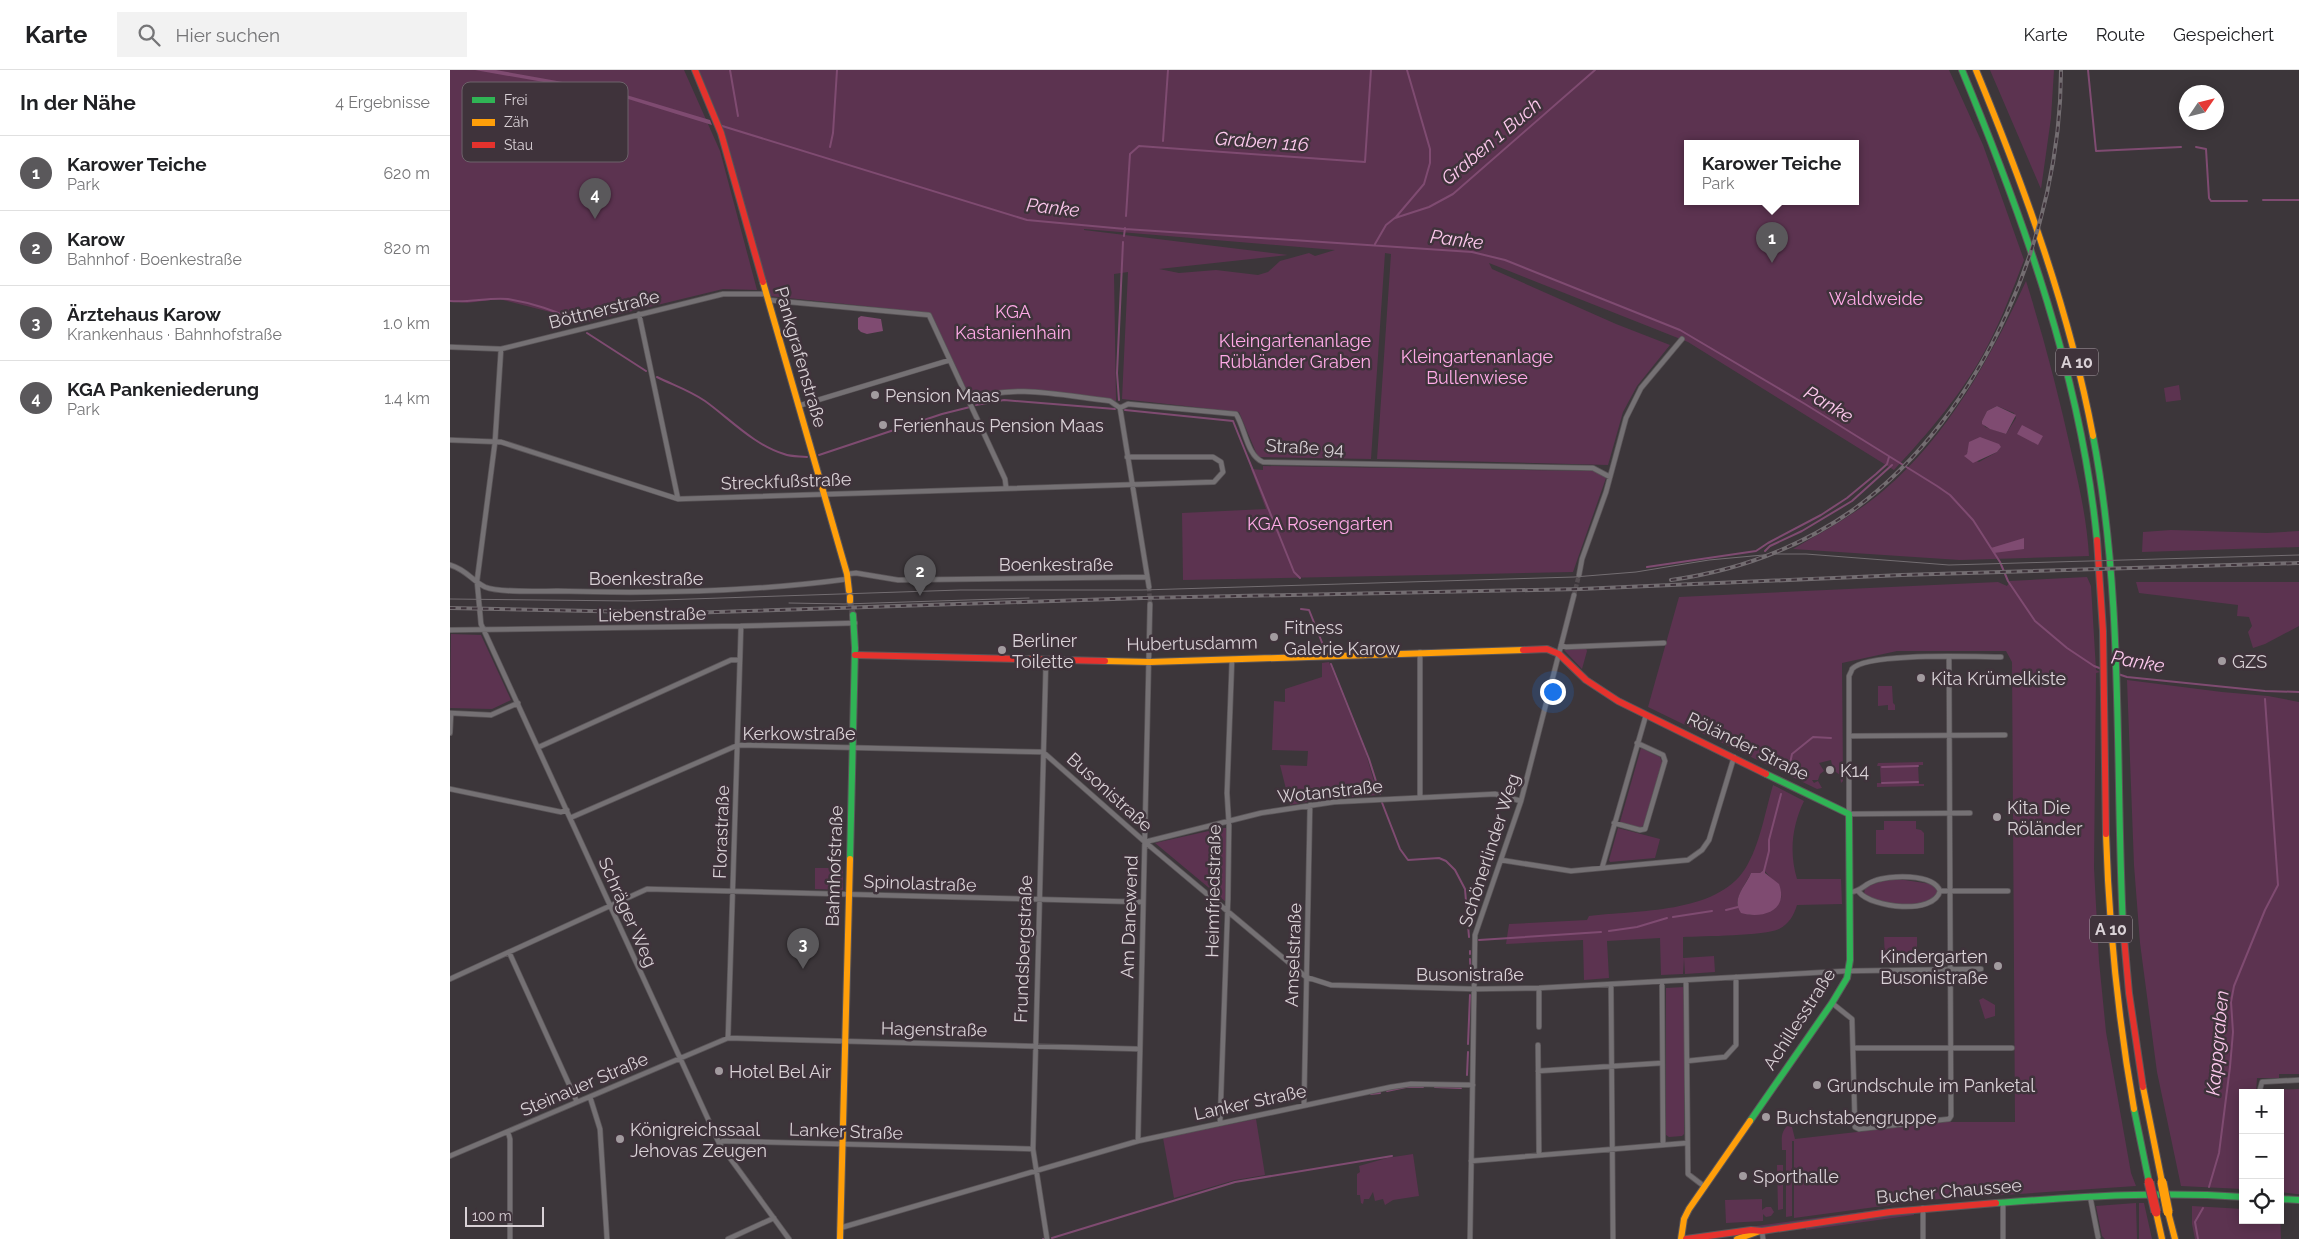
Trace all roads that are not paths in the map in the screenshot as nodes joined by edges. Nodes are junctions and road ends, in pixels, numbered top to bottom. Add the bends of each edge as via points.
1 (696, 70) edge
2 (1962, 70) edge
3 (1976, 70) edge
4 (766, 297) junction
5 (639, 314) junction
6 (1682, 339) dead end
7 (450, 347) edge
8 (501, 349) junction
9 (950, 360) junction
10 (969, 400) junction
11 (798, 406) junction
12 (1120, 408) junction
13 (450, 440) edge
14 (495, 442) junction
15 (1127, 457) junction
16 (1610, 477) junction
17 (1131, 483) junction
18 (1006, 487) junction
19 (824, 494) junction
20 (678, 499) junction
21 (450, 565) edge
22 (1579, 575) tunnel mouth
23 (848, 576) junction
24 (1146, 577) junction
25 (477, 581) junction
26 (1149, 587) tunnel mouth
27 (1574, 595) tunnel mouth
28 (850, 596) tunnel mouth
29 (1150, 604) tunnel mouth
30 (854, 619) joint
31 (741, 626) junction
32 (450, 630) edge
33 (485, 630) junction
34 (1664, 643) dead end
35 (1560, 649) junction
36 (1420, 652) junction
37 (855, 655) junction
38 (1949, 657) junction
39 (2001, 657) dead end
40 (1232, 659) junction
41 (740, 660) junction
42 (1046, 660) junction
43 (1150, 662) junction
44 (518, 703) junction
45 (451, 713) edge
46 (1646, 715) junction
47 (450, 732) edge
48 (2005, 735) dead end
49 (1850, 736) junction
50 (1949, 736) junction
51 (1636, 743) junction
52 (738, 745) junction
53 (853, 747) junction
54 (539, 748) junction
55 (1043, 752) junction
56 (1734, 758) junction
57 (450, 789) edge
58 (1420, 796) junction
59 (1520, 801) junction
60 (1310, 805) junction
61 (567, 810) junction
62 (1949, 813) junction
63 (1970, 813) dead end
64 (1849, 814) junction
65 (570, 818) junction
66 (1229, 821) junction
67 (1614, 823) junction
68 (1145, 842) junction
69 (1501, 860) junction
70 (1602, 868) junction
71 (733, 891) junction
72 (1940, 891) junction
73 (1949, 891) junction
74 (2008, 891) dead end
75 (1855, 892) junction
76 (849, 895) junction
77 (1038, 899) junction
78 (1143, 902) junction
79 (610, 906) junction
80 (1226, 911) junction
81 (509, 952) junction
82 (1949, 970) junction
83 (1981, 970) dead end
84 (1849, 971) junction
85 (1306, 977) junction
86 (1736, 977) junction
87 (450, 979) edge
88 (1686, 980) junction
89 (1662, 982) junction
90 (1611, 984) junction
91 (1539, 988) junction
92 (1475, 989) junction
93 (1832, 1003) junction
94 (1539, 1027) dead end
95 (728, 1038) junction
96 (845, 1041) junction
97 (1538, 1045) dead end
98 (1034, 1046) junction
99 (1853, 1048) junction
100 (1950, 1048) junction
101 (2012, 1048) dead end
102 (1139, 1049) junction
103 (680, 1058) junction
104 (1687, 1061) junction
105 (1662, 1062) junction
106 (1612, 1066) junction
107 (1538, 1071) junction
108 (2299, 1080) edge
109 (1473, 1085) junction
110 (2260, 1089) edge
111 (590, 1097) junction
112 (577, 1102) junction
113 (1304, 1105) junction
114 (1220, 1123) junction
115 (508, 1132) junction
116 (1138, 1140) junction
117 (719, 1143) junction
118 (1687, 1143) junction
119 (842, 1144) junction
120 (1662, 1145) junction
121 (1033, 1149) junction
122 (1612, 1149) junction
123 (1539, 1155) junction
124 (450, 1156) edge
125 (1471, 1160) junction
126 (1036, 1172) junction
127 (1705, 1187) junction
128 (2090, 1196) junction
129 (2239, 1198) edge
130 (2284, 1199) edge
131 (2299, 1200) edge
132 (2003, 1202) junction
133 (1923, 1208) junction
134 (774, 1218) junction
135 (840, 1228) junction
136 (1762, 1235) edge
137 (2099, 1238) edge
138 (510, 1239) edge
139 (608, 1239) edge
140 (728, 1239) edge
141 (789, 1239) edge
142 (840, 1239) edge
143 (1047, 1239) edge
144 (1470, 1239) edge
145 (1613, 1239) edge
146 (1681, 1239) edge
147 (1686, 1239) edge
148 (1737, 1239) edge
149 (1923, 1239) edge
150 (2003, 1239) edge
151 (2162, 1239) edge
152 (2175, 1239) edge

1 - 4 main road, Pankgrafenstraße via 721,133
2 - 151 main road, A 10, bridge via 2023,223 2044,288 2068,376 2087,469 2096,537 2104,669 2111,931 2134,1114
3 - 152 main road, A 10, bridge via 2054,276 2074,344 2094,439 2114,595 2123,931 2132,1024 2141,1084
4 - 5 street, Böttnerstraße via 723,294
4 - 9 street, Böttnerstraße via 929,315
4 - 11 main road, Pankgrafenstraße
5 - 8 street, Böttnerstraße
5 - 20 street
6 - 16 street via 1641,388 1626,418
7 - 8 street, Böttnerstraße
8 - 14 street, Schräger Weg
9 - 10 street
9 - 11 street
10 - 12 street, Straße 94 via 1015,391 1110,401
10 - 18 street
11 - 19 main road, Pankgrafenstraße
12 - 15 street
12 - 16 street, Straße 94 via 1128,404 1236,414 1253,453 1257,460 1263,462 1593,468
13 - 14 street, Streckfußstraße
14 - 20 street, Streckfußstraße
14 - 25 street, Schräger Weg
15 - 17 street
15 - 17 street, Streckfußstraße via 1213,456 1223,469 1214,482
16 - 22 street
17 - 18 street, Streckfußstraße
17 - 24 street
18 - 19 street, Streckfußstraße
19 - 20 street, Streckfußstraße
19 - 23 main road, Pankgrafenstraße
21 - 25 street, Boenkestraße via 466,571
23 - 24 street, Boenkestraße via 856,573 898,580
23 - 25 street, Boenkestraße via 746,590 632,594 510,590 485,587
23 - 28 main road, Pankgrafenstraße
24 - 26 street
25 - 33 street, Schräger Weg via 480,618
27 - 35 street, Schönerlinder Weg
29 - 43 street, Am Danewend
30 - 31 street, Liebenstraße
30 - 37 main road, Bahnhofstraße
31 - 33 street, Liebenstraße
31 - 41 street, Florastraße
32 - 33 street, Liebenstraße
33 - 44 street, Schräger Weg
34 - 35 street
35 - 36 main road, Hubertusdamm
35 - 46 main road, Röländer Straße via 1600,690
35 - 59 street, Schönerlinder Weg
36 - 40 main road, Hubertusdamm
36 - 58 street
37 - 42 main road, Hubertusdamm
37 - 53 main road, Bahnhofstraße
38 - 39 street
38 - 49 street, Achillesstraße via 1891,657 1857,666 1849,676
38 - 50 street
40 - 43 main road, Hubertusdamm
40 - 66 street, Heimfriedstraße via 1227,793
41 - 52 street, Florastraße
41 - 54 street via 731,660
42 - 43 main road, Hubertusdamm
42 - 55 street, Frundsbergstraße
43 - 68 street, Am Danewend
44 - 45 street via 492,715
44 - 54 street, Schräger Weg
45 - 47 street
46 - 51 street
46 - 56 main road, Röländer Straße
48 - 50 street
49 - 50 street
49 - 64 street, Achillesstraße
50 - 62 street
51 - 67 street
51 - 67 street via 1663,755 1665,761 1645,829
52 - 53 street, Kerkowstraße
52 - 65 street, Kerkowstraße
52 - 71 street, Florastraße
53 - 55 street, Kerkowstraße
53 - 76 main road, Bahnhofstraße
54 - 61 street, Schräger Weg
55 - 68 street, Busonistraße
55 - 77 street, Frundsbergstraße
56 - 64 main road, Röländer Straße
56 - 70 street via 1709,840 1695,856 1681,862
57 - 61 street via 562,812
58 - 59 street, Wotanstraße via 1495,794
58 - 60 street, Wotanstraße
59 - 69 street, Schönerlinder Weg
60 - 66 street, Wotanstraße
60 - 85 street, Amselstraße
61 - 65 street, Schräger Weg
62 - 63 street, Röländer Straße
62 - 64 street, Röländer Straße
62 - 73 street
64 - 75 main road, Achillesstraße
65 - 79 street, Schräger Weg
66 - 68 street, Wotanstraße
66 - 80 street, Heimfriedstraße
67 - 70 street
68 - 78 street, Am Danewend
68 - 80 street, Busonistraße
69 - 70 street via 1571,871
69 - 92 street, Schönerlinder Weg via 1476,935
71 - 76 street, Spinolastraße
71 - 79 street, Spinolastraße via 647,889
71 - 95 street, Florastraße
72 - 73 street
72 - 75 street via 1928,881 1899,877 1874,881
72 - 75 street via 1936,899 1929,902 1898,906 1875,903
73 - 74 street
73 - 82 street
75 - 84 main road, Achillesstraße
76 - 77 street, Spinolastraße
76 - 96 main road, Bahnhofstraße
77 - 78 street, Spinolastraße
77 - 98 street, Frundsbergstraße
78 - 102 street, Am Danewend
79 - 81 street, Spinolastraße
79 - 103 street, Schräger Weg
80 - 85 street, Busonistraße
80 - 114 street, Heimfriedstraße
81 - 87 street, Spinolastraße
81 - 112 street
82 - 83 street, Busonistraße
82 - 84 street, Busonistraße
82 - 100 street
84 - 86 street, Busonistraße
84 - 93 main road, Achillesstraße
85 - 92 street, Busonistraße via 1331,985
85 - 113 street, Amselstraße
86 - 88 street, Busonistraße
86 - 104 street via 1736,1046 1725,1057
88 - 89 street, Busonistraße
88 - 104 street
89 - 90 street, Busonistraße
89 - 105 street
90 - 91 street, Busonistraße
90 - 106 street
91 - 92 street, Busonistraße
91 - 94 street
92 - 109 street, Schönerlinder Weg
93 - 99 street via 1852,1019
93 - 127 main road, Achillesstraße
95 - 96 street, Hagenstraße
95 - 103 street, Steinauer Straße
96 - 98 street, Hagenstraße
96 - 119 main road, Bahnhofstraße
97 - 107 street
98 - 102 street, Hagenstraße
98 - 121 street, Frundsbergstraße
99 - 100 street
99 - 100 street via 1855,1127 1859,1129 1945,1120 1951,1116
100 - 101 street
102 - 116 street, Am Danewend
103 - 111 street, Steinauer Straße
103 - 117 street, Schräger Weg
104 - 118 street
105 - 106 street
105 - 120 street
106 - 107 street
106 - 122 street
107 - 123 street
108 - 110 street via 2262,1082
109 - 113 street, Lanker Straße via 1402,1085
109 - 125 street, Schönerlinder Weg
111 - 112 street, Steinauer Straße
111 - 139 street via 600,1129
112 - 115 street, Steinauer Straße
113 - 114 street, Lanker Straße
114 - 116 street, Lanker Straße
115 - 124 street, Steinauer Straße
115 - 138 street
116 - 126 street, Lanker Straße
117 - 119 street, Lanker Straße
117 - 134 street, Schräger Weg
118 - 120 street
118 - 127 street via 1688,1174
119 - 121 street, Lanker Straße
119 - 135 main road, Bahnhofstraße
120 - 122 street
121 - 126 street, Frundsbergstraße
122 - 123 street
122 - 145 street
123 - 125 street
125 - 144 street, Schönerlinder Weg
126 - 135 street, Lanker Straße
126 - 143 street, Frundsbergstraße
127 - 146 main road, Achillesstraße via 1684,1219
128 - 129 main road, Bucher Chaussee via 2139,1192
128 - 132 main road, Bucher Chaussee
128 - 137 street
130 - 131 main road
132 - 133 main road, Bucher Chaussee
132 - 150 street
133 - 136 main road, Bucher Chaussee
133 - 149 street
134 - 140 street
134 - 141 street, Schräger Weg
135 - 142 main road, Bahnhofstraße
136 - 147 main road, Bucher Chaussee via 1751,1230
136 - 148 main road, Bucher Chaussee

